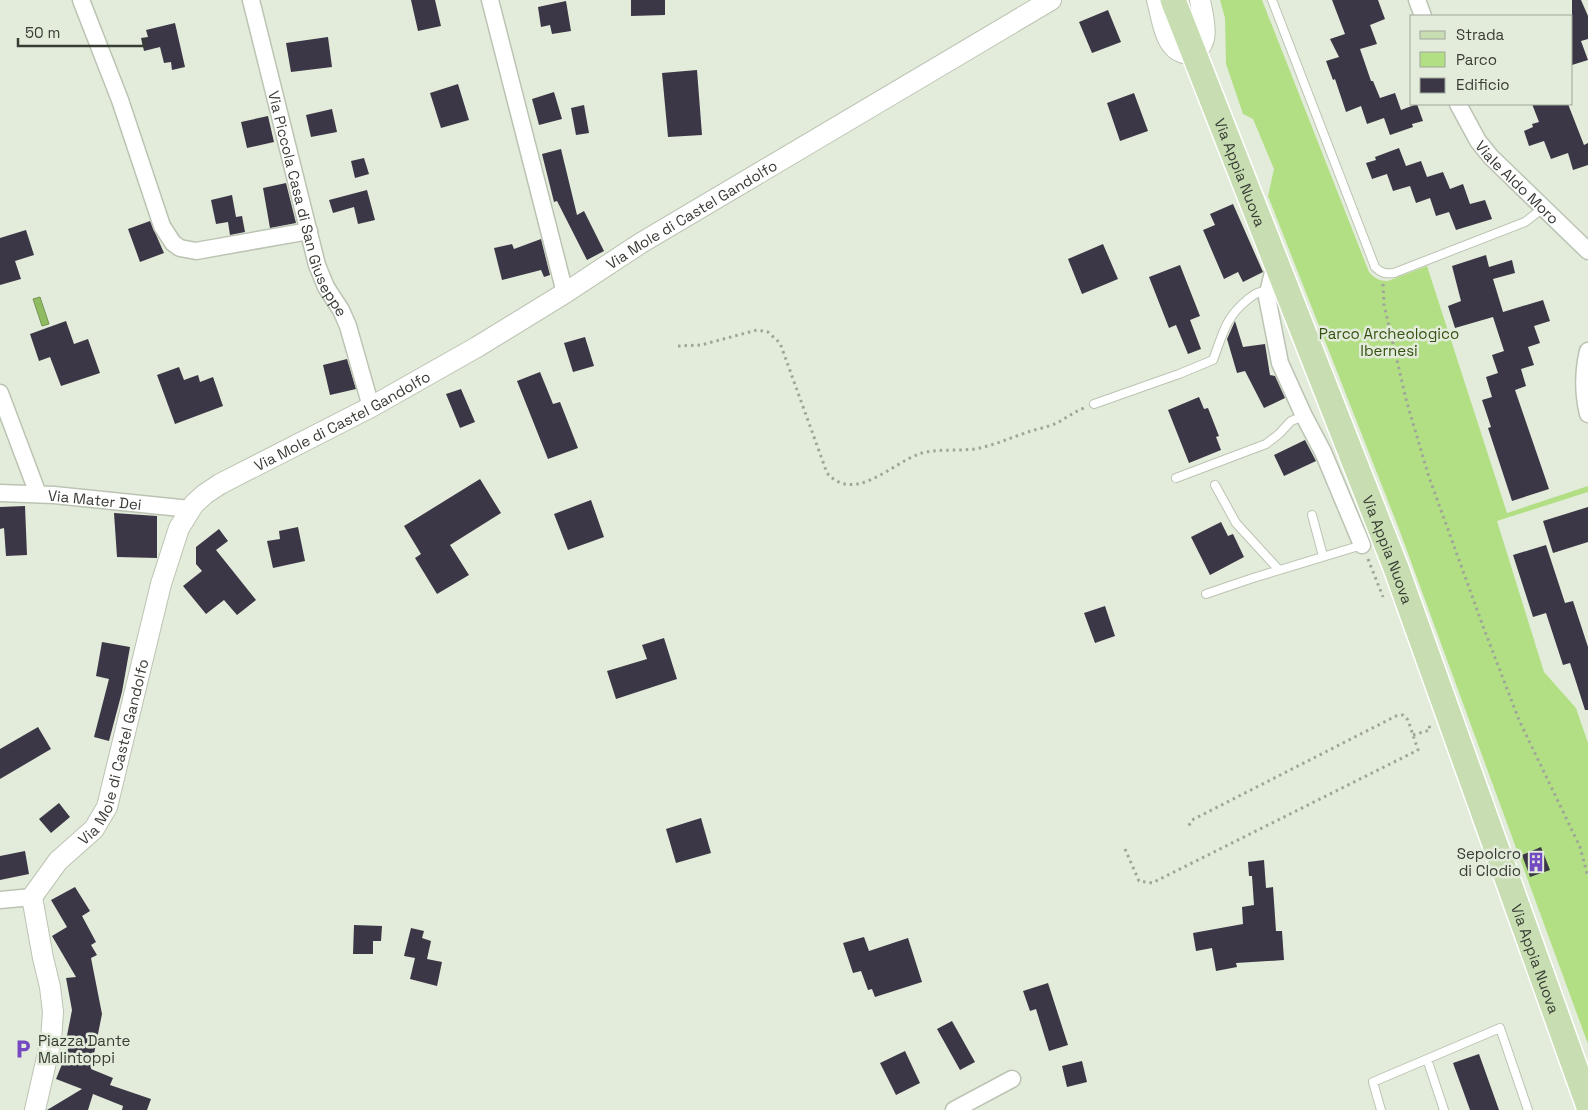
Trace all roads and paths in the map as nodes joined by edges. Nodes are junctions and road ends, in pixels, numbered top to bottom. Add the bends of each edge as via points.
1 (81, 0) edge
2 (251, 0) edge
3 (490, 0) edge
4 (1051, 0) edge
5 (1157, 0) edge
6 (1173, 0) edge
7 (1200, 0) edge
8 (1272, 0) edge
9 (1417, 0) edge
10 (1423, 15) edge
11 (1194, 51) junction
12 (1458, 105) edge
13 (1543, 208) junction
14 (309, 232) junction
15 (1588, 251) edge
16 (1276, 260) junction
17 (1383, 273) junction
18 (1268, 290) junction
19 (565, 293) junction
20 (678, 346) dead end
21 (1588, 351) edge
22 (0, 393) edge
23 (1094, 404) joint
24 (371, 407) junction
25 (1588, 414) edge
26 (1304, 416) junction
27 (1176, 478) dead end
28 (1215, 485) dead end
29 (0, 493) edge
30 (38, 494) junction
31 (190, 509) junction
32 (1312, 515) dead end
33 (1362, 545) joint
34 (1323, 556) junction
35 (1279, 570) junction
36 (1206, 594) dead end
37 (1187, 829) dead end
38 (1125, 849) dead end
39 (1588, 877) edge
40 (32, 897) junction
41 (0, 900) edge
42 (1427, 1059) junction
43 (1012, 1079) dead end
44 (1588, 1104) edge
45 (35, 1110) edge
46 (954, 1110) edge
47 (1381, 1110) edge
48 (1444, 1110) edge
49 (1528, 1110) edge

1 - 14 street via 120,100 162,226 171,241 186,250 199,251
2 - 14 street, Via Piccola Casa di San Giuseppe
3 - 19 street
4 - 19 street, Via Mole di Castel Gandolfo via 641,243
5 - 11 street via 1169,41 1180,52
6 - 11 main road, Via Appia Nuova
7 - 11 street via 1205,37
8 - 17 lane via 1375,267
9 - 10 street
11 - 16 main road, Via Appia Nuova
12 - 13 street, Viale Aldo Moro via 1487,153
13 - 15 street, Viale Aldo Moro
13 - 17 lane via 1525,222 1394,273
14 - 24 street, Via Piccola Casa di San Giuseppe via 323,281 348,326
16 - 18 street
16 - 44 main road, Via Appia Nuova via 1396,568
17 - 39 path via 1384,305 1407,403 1429,477 1519,720 1580,847
18 - 23 lane via 1258,291 1235,309 1213,360
18 - 26 street via 1268,306 1280,363
19 - 24 street, Via Mole di Castel Gandolfo
20 - 23 path via 701,345 757,330 774,335 780,343 828,474 834,481 850,486 864,483 920,454 983,447 1057,423
21 - 25 street via 1584,387
22 - 30 street
24 - 31 street, Via Mole di Castel Gandolfo via 220,484 198,499
26 - 27 lane via 1291,421 1266,444
26 - 33 street via 1323,452
28 - 35 lane via 1236,523
29 - 30 street, Via Mater Dei
30 - 31 street, Via Mater Dei
31 - 40 street, Via Mole di Castel Gandolfo via 179,528 161,584 107,807 94,830 58,860
32 - 34 lane
33 - 34 lane
34 - 35 lane
35 - 36 lane
37 - 38 path via 1192,820 1396,716 1403,715 1408,720 1418,750 1152,882 1139,881
40 - 41 street
40 - 45 street via 53,1012 51,1040
42 - 47 lane via 1372,1082
42 - 48 lane
42 - 49 lane via 1500,1028
43 - 46 street

